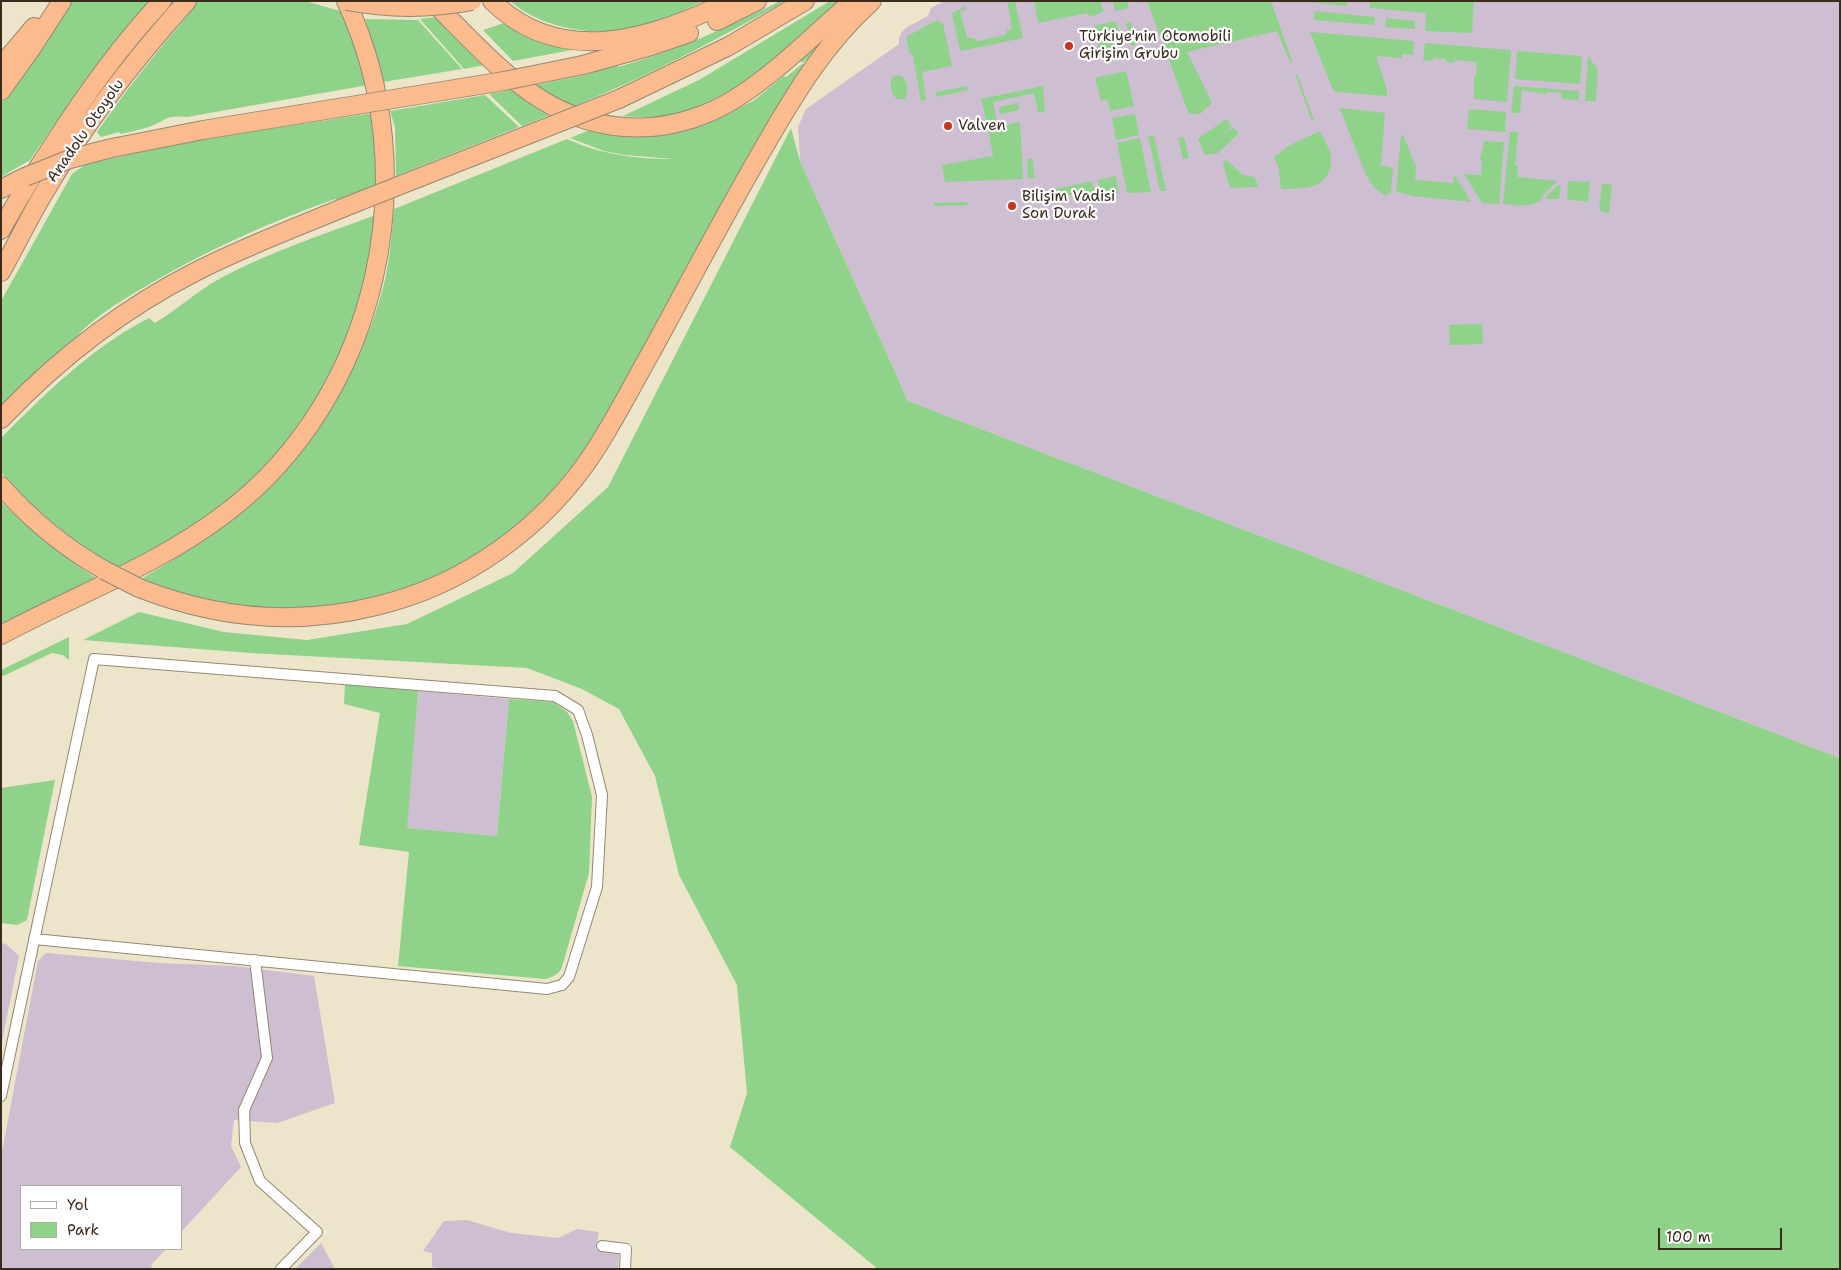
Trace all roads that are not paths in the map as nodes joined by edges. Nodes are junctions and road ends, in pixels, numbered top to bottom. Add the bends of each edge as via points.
1 (51, 1) edge
2 (62, 1) edge
3 (162, 1) edge
4 (187, 1) edge
5 (347, 1) edge
6 (432, 1) edge
7 (472, 1) edge
8 (492, 1) edge
9 (730, 1) edge
10 (757, 1) edge
11 (805, 1) edge
12 (853, 1) edge
13 (872, 1) edge
14 (1, 66) edge
15 (1, 91) edge
16 (1, 189) edge
17 (1, 230) edge
18 (1, 272) edge
19 (1, 419) edge
20 (1, 486) edge
21 (1, 635) edge
22 (34, 939) junction
23 (255, 960) junction
24 (1, 1096) edge
25 (602, 1246) dead end
26 (281, 1269) edge
27 (625, 1269) edge

1 - 14 highway
2 - 15 highway
3 - 17 highway, Anadolu Otoyolu via 77,108
4 - 18 highway, Anadolu Otoyolu via 129,70 82,134 41,198
5 - 7 highway, bridge via 410,8
5 - 21 highway via 365,48 376,92 385,184 380,252 372,292 334,386 302,436 274,470 216,521 134,571
6 - 12 highway via 503,71 540,99 579,119 620,127 675,123 731,102
8 - 9 highway via 509,15 542,32 572,40 600,42 654,32
10 - 16 highway, bridge via 675,38 583,65 112,148 70,159
11 - 19 highway, bridge via 729,46 619,99 230,255 162,290 85,342
13 - 20 highway, bridge via 843,30 791,100 610,426 580,472 556,501 509,544 464,572 412,596 346,613 290,618 252,616 191,606 139,588 104,570 56,539
22 - 23 street
22 - 23 street via 94,659 555,696 578,710 602,795 600,858 597,887 569,976 562,985 547,989
22 - 24 street
23 - 26 street via 267,1058 244,1110 245,1143 260,1181 317,1232
25 - 27 street via 626,1249

